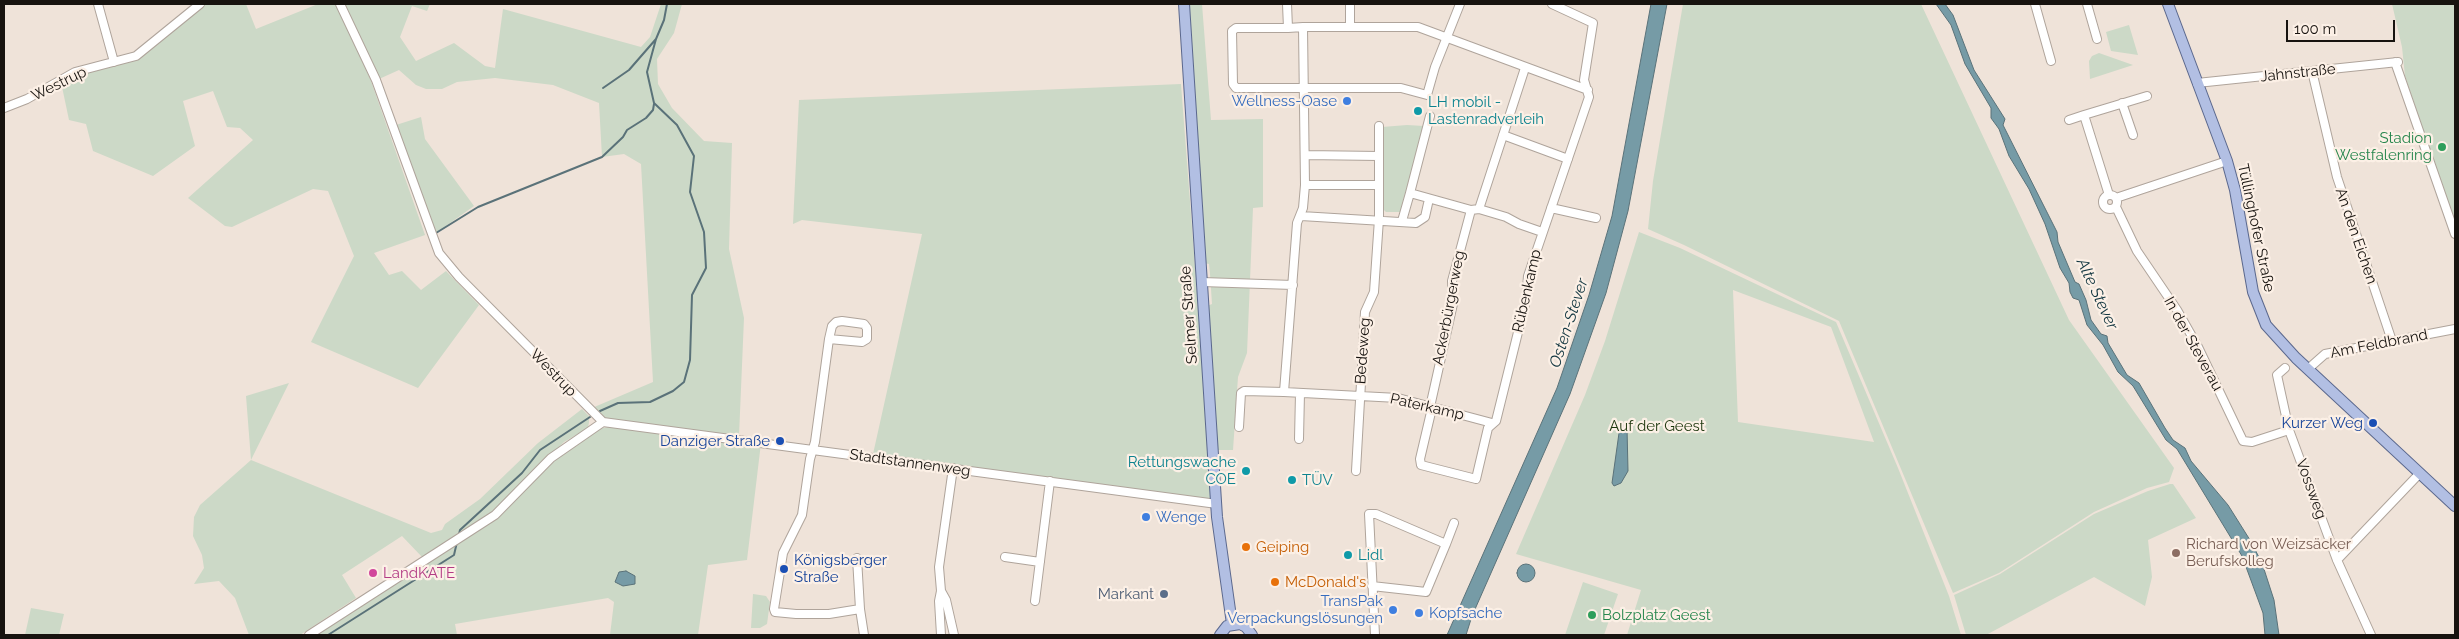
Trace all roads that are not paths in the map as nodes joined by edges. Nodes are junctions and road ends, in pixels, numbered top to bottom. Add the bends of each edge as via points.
1 (98, 4) edge
2 (200, 4) edge
3 (340, 4) edge
4 (1184, 4) edge
5 (1287, 4) edge
6 (1350, 4) edge
7 (1460, 4) edge
8 (1552, 4) edge
9 (2035, 4) edge
10 (2087, 4) edge
11 (2168, 4) edge
12 (1303, 27) junction
13 (1350, 27) junction
14 (1288, 28) junction
15 (1447, 38) junction
16 (2097, 39) dead end
17 (2051, 61) dead end
18 (114, 62) junction
19 (1524, 68) junction
20 (2312, 71) junction
21 (2197, 83) junction
22 (1304, 88) junction
23 (1588, 90) junction
24 (2147, 96) dead end
25 (2122, 103) junction
26 (4, 108) edge
27 (2084, 115) junction
28 (1430, 116) dead end
29 (2069, 120) dead end
30 (1379, 126) dead end
31 (1503, 135) junction
32 (2133, 135) dead end
33 (1305, 155) junction
34 (1379, 156) junction
35 (1568, 159) junction
36 (2227, 161) junction
37 (1304, 185) junction
38 (1379, 185) junction
39 (1410, 193) junction
40 (2112, 196) junction
41 (1429, 199) junction
42 (2116, 206) junction
43 (1551, 208) junction
44 (1479, 209) junction
45 (1470, 210) junction
46 (1301, 216) junction
47 (1596, 218) dead end
48 (1379, 219) junction
49 (1402, 221) junction
50 (1542, 232) junction
51 (2455, 234) edge
52 (1202, 282) junction
53 (1292, 285) junction
54 (2455, 329) edge
55 (829, 339) junction
56 (2392, 341) junction
57 (2285, 368) dead end
58 (2308, 369) junction
59 (1284, 392) junction
60 (1300, 393) junction
61 (1360, 396) junction
62 (1431, 407) junction
63 (603, 422) junction
64 (1492, 423) junction
65 (1239, 427) dead end
66 (2289, 430) junction
67 (1299, 439) dead end
68 (812, 449) junction
69 (953, 468) junction
70 (1356, 471) dead end
71 (2420, 473) junction
72 (1050, 481) junction
73 (1217, 504) junction
74 (2455, 506) edge
75 (1454, 523) dead end
76 (1446, 544) junction
77 (1004, 557) dead end
78 (857, 558) dead end
79 (2337, 560) junction
80 (1040, 562) junction
81 (1372, 586) junction
82 (942, 592) junction
83 (1035, 601) dead end
84 (860, 609) junction
85 (1232, 624) junction
86 (309, 635) edge
87 (864, 635) edge
88 (941, 635) edge
89 (954, 635) edge
90 (1220, 635) edge
91 (1252, 635) edge
92 (1375, 635) edge
93 (2372, 635) edge

1 - 18 street
2 - 18 street, Westrup via 144,51
3 - 63 street, Westrup via 376,80 439,253
4 - 52 main road, Selmer Straße
5 - 14 street
6 - 13 street
7 - 15 street
8 - 23 street, Rübenkamp via 1593,23 1584,80
9 - 17 street
10 - 16 street
11 - 21 main road, Tüllinghofer Straße
12 - 13 street
12 - 14 street
12 - 22 street
13 - 15 street via 1418,26
14 - 22 street via 1236,28 1232,31 1233,84 1236,88
15 - 19 street
15 - 22 street via 1427,96 1401,88
18 - 26 street, Westrup via 75,72
19 - 23 street
19 - 31 street
20 - 21 street, Jahnstraße
20 - 51 street, Jahnstraße via 2396,62
20 - 56 street, An den Eichen via 2336,177
21 - 36 main road, Tüllinghofer Straße
22 - 33 street
23 - 35 street, Rübenkamp via 1589,97
24 - 25 street
25 - 27 street
25 - 32 street
27 - 29 street
27 - 40 street, In der Steverau
28 - 39 street
30 - 34 street
31 - 35 street
31 - 44 street
33 - 34 street
33 - 37 street
34 - 38 street
35 - 43 street, Rübenkamp
36 - 40 street
36 - 58 main road, Tüllinghofer Straße via 2259,311 2275,335
37 - 38 street
37 - 46 street
38 - 48 street
39 - 41 street
39 - 49 street
40 - 42 street, In der Steverau
40 - 42 street, In der Steverau via 2103,200 2104,205 2109,209
41 - 45 street
41 - 49 street via 1425,217 1416,223
42 - 66 street, In der Steverau via 2138,251 2198,348 2243,441 2252,442
43 - 47 street
43 - 50 street, Rübenkamp
44 - 45 street
44 - 50 street via 1506,216
45 - 62 street, Ackerbürgerweg via 1452,281 1453,304
46 - 48 street
46 - 53 street via 1297,223
48 - 49 street
48 - 61 street, Bedeweg via 1374,292 1365,312
50 - 64 street, Rübenkamp via 1528,276 1526,300 1496,421
52 - 53 street
52 - 73 main road, Selmer Straße
53 - 59 street
54 - 56 street, Am Feldbrand
55 - 55 street via 862,342 867,339 867,328 864,324 836,322
55 - 68 street
56 - 58 street, Am Feldbrand via 2325,354
57 - 66 street, Vossweg via 2277,376
58 - 71 main road, Tüllinghofer Straße
59 - 60 street, Paterkamp
59 - 65 street, Paterkamp via 1241,393
60 - 61 street, Paterkamp
60 - 67 street
61 - 62 street, Paterkamp via 1398,398
61 - 70 street
62 - 64 street, Paterkamp
62 - 64 street, Ackerbürgerweg via 1420,459 1425,467 1476,479
63 - 68 street, Stadtstannenweg
63 - 86 street via 551,458 495,515
66 - 79 street, Vossweg
68 - 69 street, Stadtstannenweg
68 - 84 street via 802,515 783,553 774,609 775,612 796,614 829,614
69 - 72 street, Stadtstannenweg
69 - 82 street via 939,567
71 - 74 main road, Tüllinghofer Straße
71 - 79 street
72 - 73 street, Stadtstannenweg
72 - 80 street
73 - 85 main road, Selmer Straße
75 - 76 street
76 - 81 street via 1426,592
76 - 81 street via 1376,514 1369,514
77 - 80 street
78 - 84 street
79 - 93 street, Vossweg
80 - 83 street
81 - 92 street
82 - 88 street via 939,600
82 - 89 street
84 - 87 street
85 - 90 main road
85 - 91 main road via 1246,627

